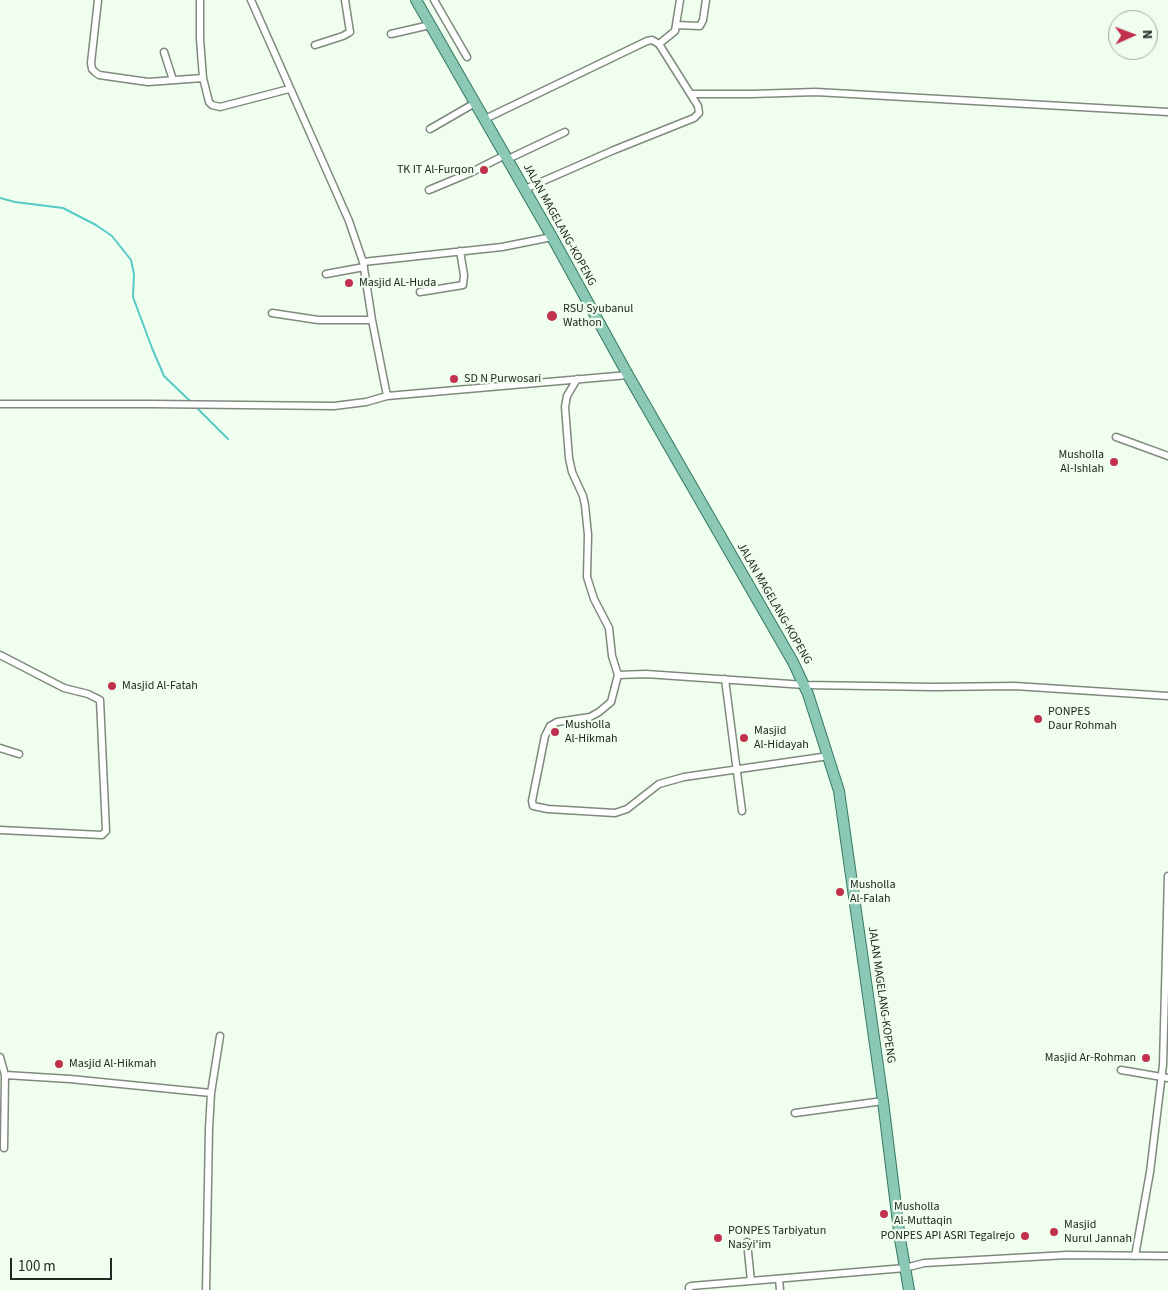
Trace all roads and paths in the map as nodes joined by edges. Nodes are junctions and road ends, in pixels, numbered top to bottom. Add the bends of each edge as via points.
1 (98, 0) edge
2 (200, 0) edge
3 (251, 0) edge
4 (345, 0) edge
5 (416, 0) edge
6 (434, 0) edge
7 (680, 0) edge
8 (706, 0) edge
9 (430, 24) junction
10 (676, 25) junction
11 (391, 34) dead end
12 (659, 44) junction
13 (314, 45) dead end
14 (164, 52) dead end
15 (467, 56) dead end
16 (203, 78) junction
17 (174, 80) junction
18 (289, 88) junction
19 (691, 94) junction
20 (475, 103) junction
21 (1168, 112) edge
22 (485, 119) junction
23 (430, 129) dead end
24 (565, 132) dead end
25 (506, 157) junction
26 (525, 189) junction
27 (429, 190) dead end
28 (552, 237) junction
29 (460, 251) junction
30 (364, 264) junction
31 (326, 274) dead end
32 (420, 292) dead end
33 (272, 313) dead end
34 (372, 320) junction
35 (628, 375) junction
36 (577, 379) junction
37 (387, 396) junction
38 (0, 404) edge
39 (1116, 437) dead end
40 (1168, 456) edge
41 (0, 655) edge
42 (618, 674) junction
43 (725, 679) junction
44 (805, 685) junction
45 (1168, 696) edge
46 (0, 748) edge
47 (19, 754) dead end
48 (829, 756) junction
49 (735, 770) junction
50 (742, 812) dead end
51 (0, 830) edge
52 (1168, 876) edge
53 (220, 1036) dead end
54 (0, 1057) edge
55 (1121, 1070) dead end
56 (5, 1075) junction
57 (1165, 1077) edge
58 (211, 1093) junction
59 (884, 1101) junction
60 (795, 1112) dead end
61 (4, 1148) dead end
62 (747, 1242) dead end
63 (1135, 1256) junction
64 (1168, 1256) edge
65 (905, 1268) junction
66 (779, 1279) junction
67 (751, 1281) junction
68 (206, 1290) edge
69 (689, 1290) edge
70 (780, 1290) edge
71 (909, 1290) edge

1 - 17 street via 92,69 99,75 140,82
2 - 16 street
3 - 18 street
4 - 13 street via 350,32
5 - 9 main road, JALAN MAGELANG-KOPENG
6 - 15 street
7 - 10 street
8 - 10 street via 700,26
9 - 11 street
9 - 20 main road, JALAN MAGELANG-KOPENG
10 - 12 street via 674,34
12 - 19 street
12 - 22 street via 647,41
14 - 17 street
16 - 17 street
16 - 18 street via 209,102 216,107
18 - 30 street via 349,221
19 - 21 street via 816,92
19 - 26 street via 700,110 694,118
20 - 22 main road, JALAN MAGELANG-KOPENG
20 - 23 street
22 - 25 main road, JALAN MAGELANG-KOPENG
24 - 25 street
25 - 26 main road, JALAN MAGELANG-KOPENG
25 - 27 street
26 - 28 main road, JALAN MAGELANG-KOPENG
28 - 29 street
28 - 35 main road, JALAN MAGELANG-KOPENG
29 - 30 street
29 - 32 street via 463,285
30 - 31 street
30 - 34 street
33 - 34 street via 318,320
34 - 37 street
35 - 36 street
35 - 44 main road, JALAN MAGELANG-KOPENG
36 - 37 street
36 - 42 street via 565,407 569,458 585,504 587,576 594,600 609,628
37 - 38 street via 334,406
39 - 40 street
41 - 51 street via 64,688 100,700 106,831 102,835
42 - 43 street
42 - 49 street via 611,702 599,712 550,726 532,800 534,806 615,814 627,809 659,784
43 - 44 street
43 - 49 street
44 - 45 street via 1015,686
44 - 48 main road, JALAN MAGELANG-KOPENG
46 - 47 street
48 - 49 street
48 - 59 main road, JALAN MAGELANG-KOPENG via 839,791
49 - 50 street
52 - 57 street
53 - 58 street
54 - 56 street
55 - 57 street
56 - 58 street
56 - 61 street
57 - 63 street
58 - 68 street
59 - 60 street
59 - 65 main road, JALAN MAGELANG-KOPENG
62 - 67 street
63 - 64 street
63 - 65 street via 1038,1257 924,1263
65 - 66 street
65 - 71 main road, JALAN MAGELANG-KOPENG
66 - 67 street
66 - 70 street
67 - 69 street via 691,1286

